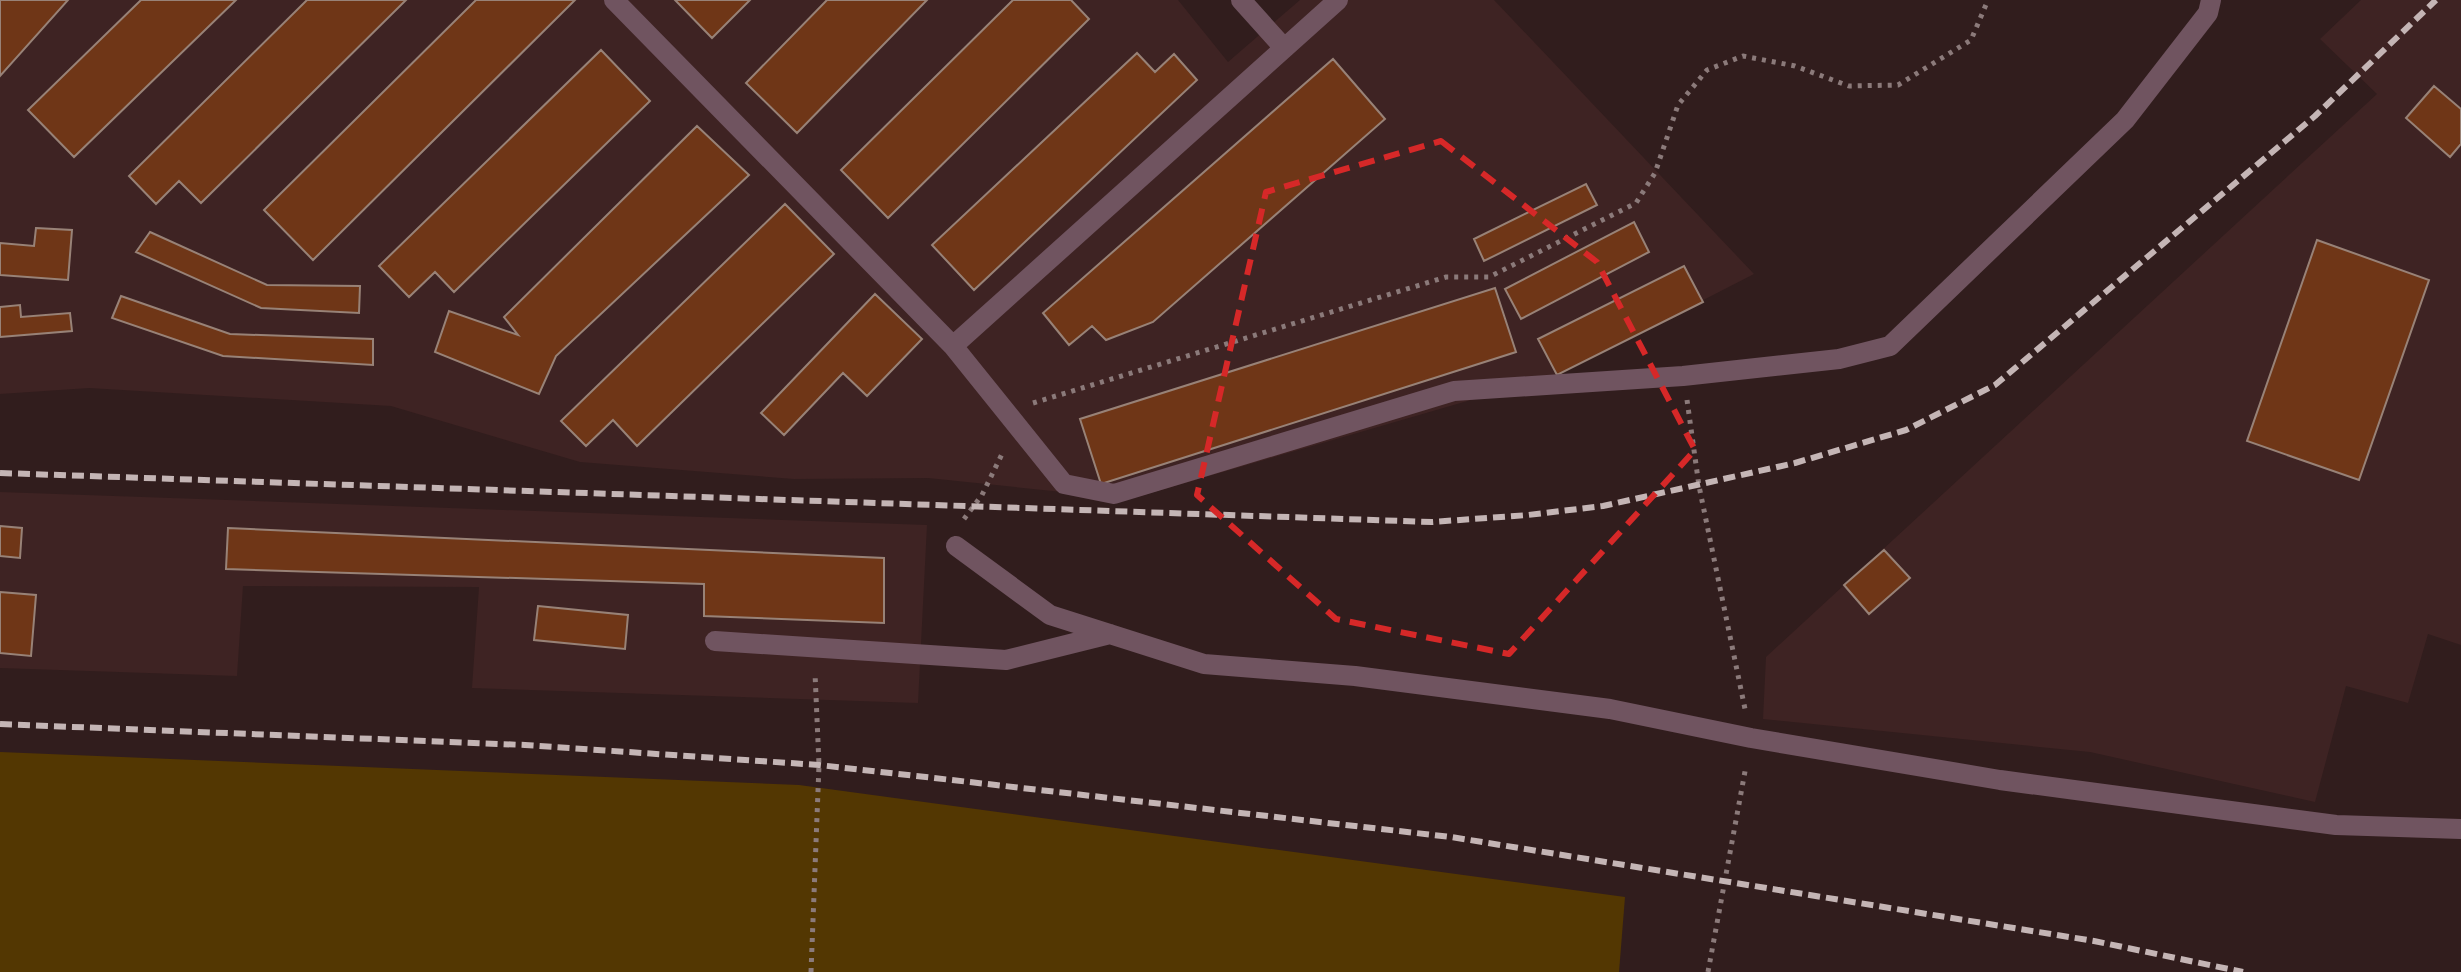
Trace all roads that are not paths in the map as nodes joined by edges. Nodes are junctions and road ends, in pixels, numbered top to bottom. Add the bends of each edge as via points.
1 (614, 0) edge
2 (1241, 0) edge
3 (1338, 0) edge
4 (2211, 0) edge
5 (1284, 48) junction
6 (953, 346) junction
7 (956, 546) road end
8 (1110, 634) junction
9 (715, 641) dead end
10 (2461, 829) edge

1 - 6 street
2 - 5 street
3 - 5 street
4 - 6 street via 2208,13 2125,120 1890,346 1839,359 1683,376 1454,391 1114,494 1064,484
5 - 6 street
7 - 8 street via 1050,615
8 - 9 street via 1006,660
8 - 10 street via 1204,664 1355,676 1610,709 2000,780 2336,825

